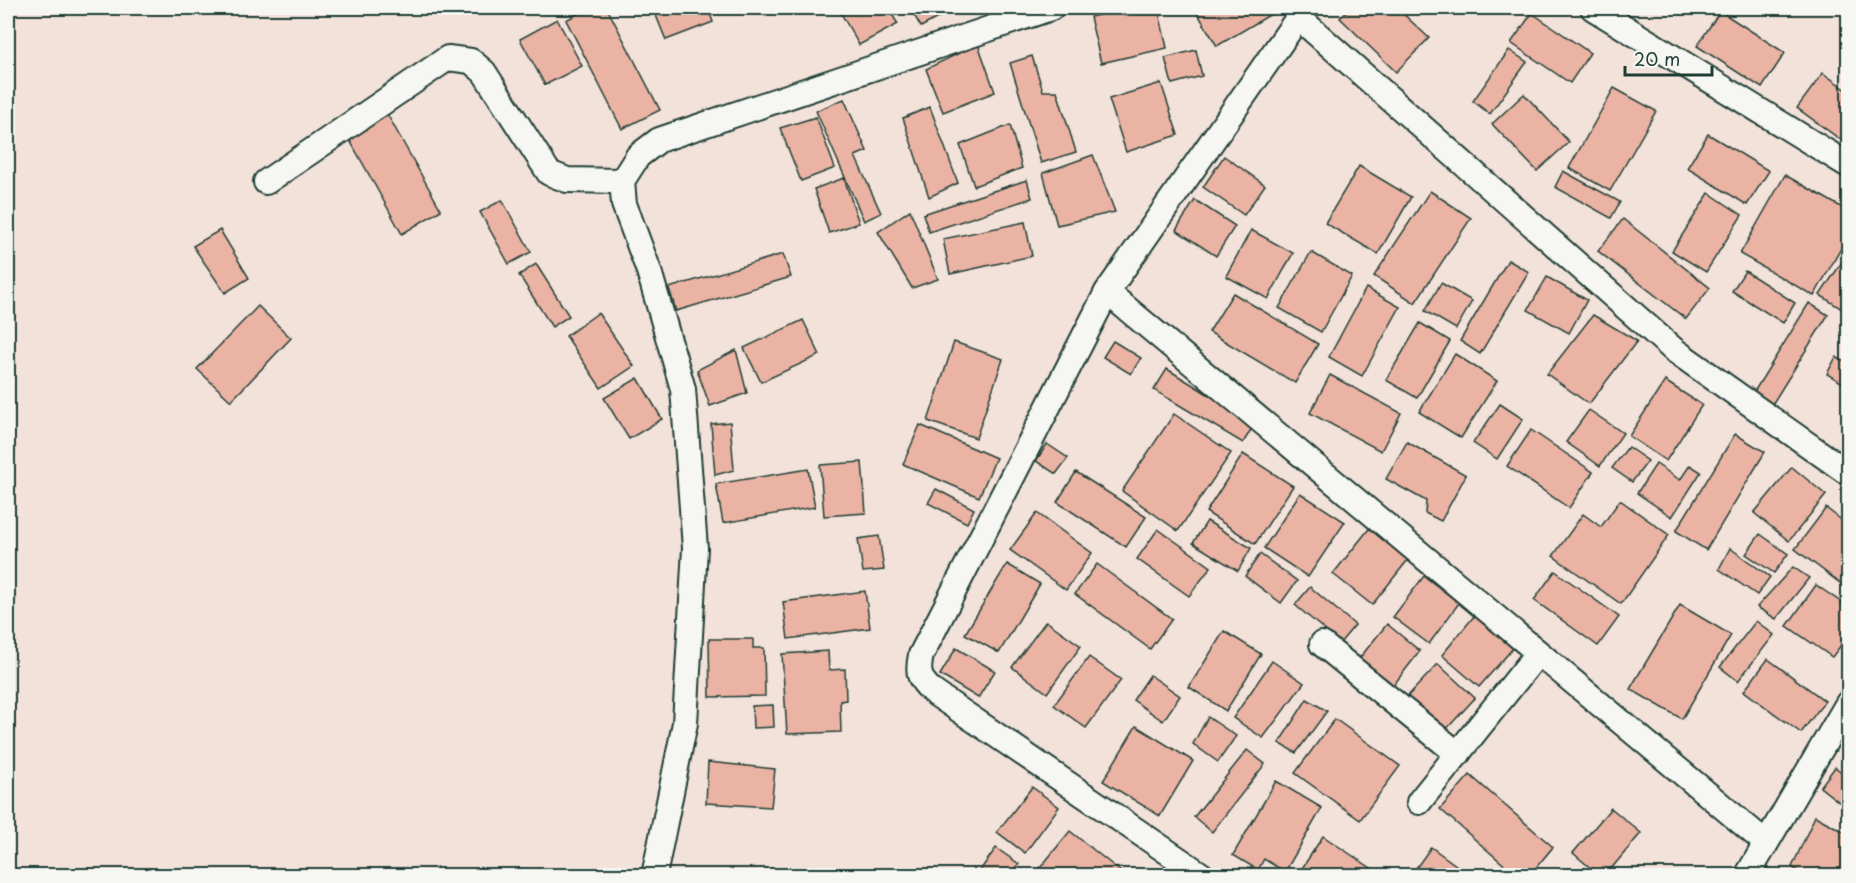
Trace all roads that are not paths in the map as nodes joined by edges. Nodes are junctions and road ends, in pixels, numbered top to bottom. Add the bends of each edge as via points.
1 (1051, 8) edge
2 (1593, 8) edge
3 (1302, 13) edge
4 (1848, 165) edge
5 (622, 181) junction
6 (266, 182) dead end
7 (1107, 292) junction
8 (1848, 473) edge
9 (1322, 644) dead end
10 (1538, 653) junction
11 (1848, 703) edge
12 (1458, 754) junction
13 (1419, 802) dead end
14 (1766, 843) junction
15 (654, 876) edge
16 (1203, 876) edge
17 (1747, 876) edge

1 - 5 street via 659,140 638,156
2 - 4 street
3 - 7 street
3 - 8 street via 1674,350
5 - 6 street via 567,180 549,173 484,72 471,61 448,58
5 - 15 street via 624,204 649,271 682,389 695,548 685,723
7 - 10 street
7 - 16 street via 921,655 918,668 922,681 933,692
9 - 12 street
10 - 12 street
10 - 14 street
11 - 14 street
12 - 13 street
14 - 17 street

